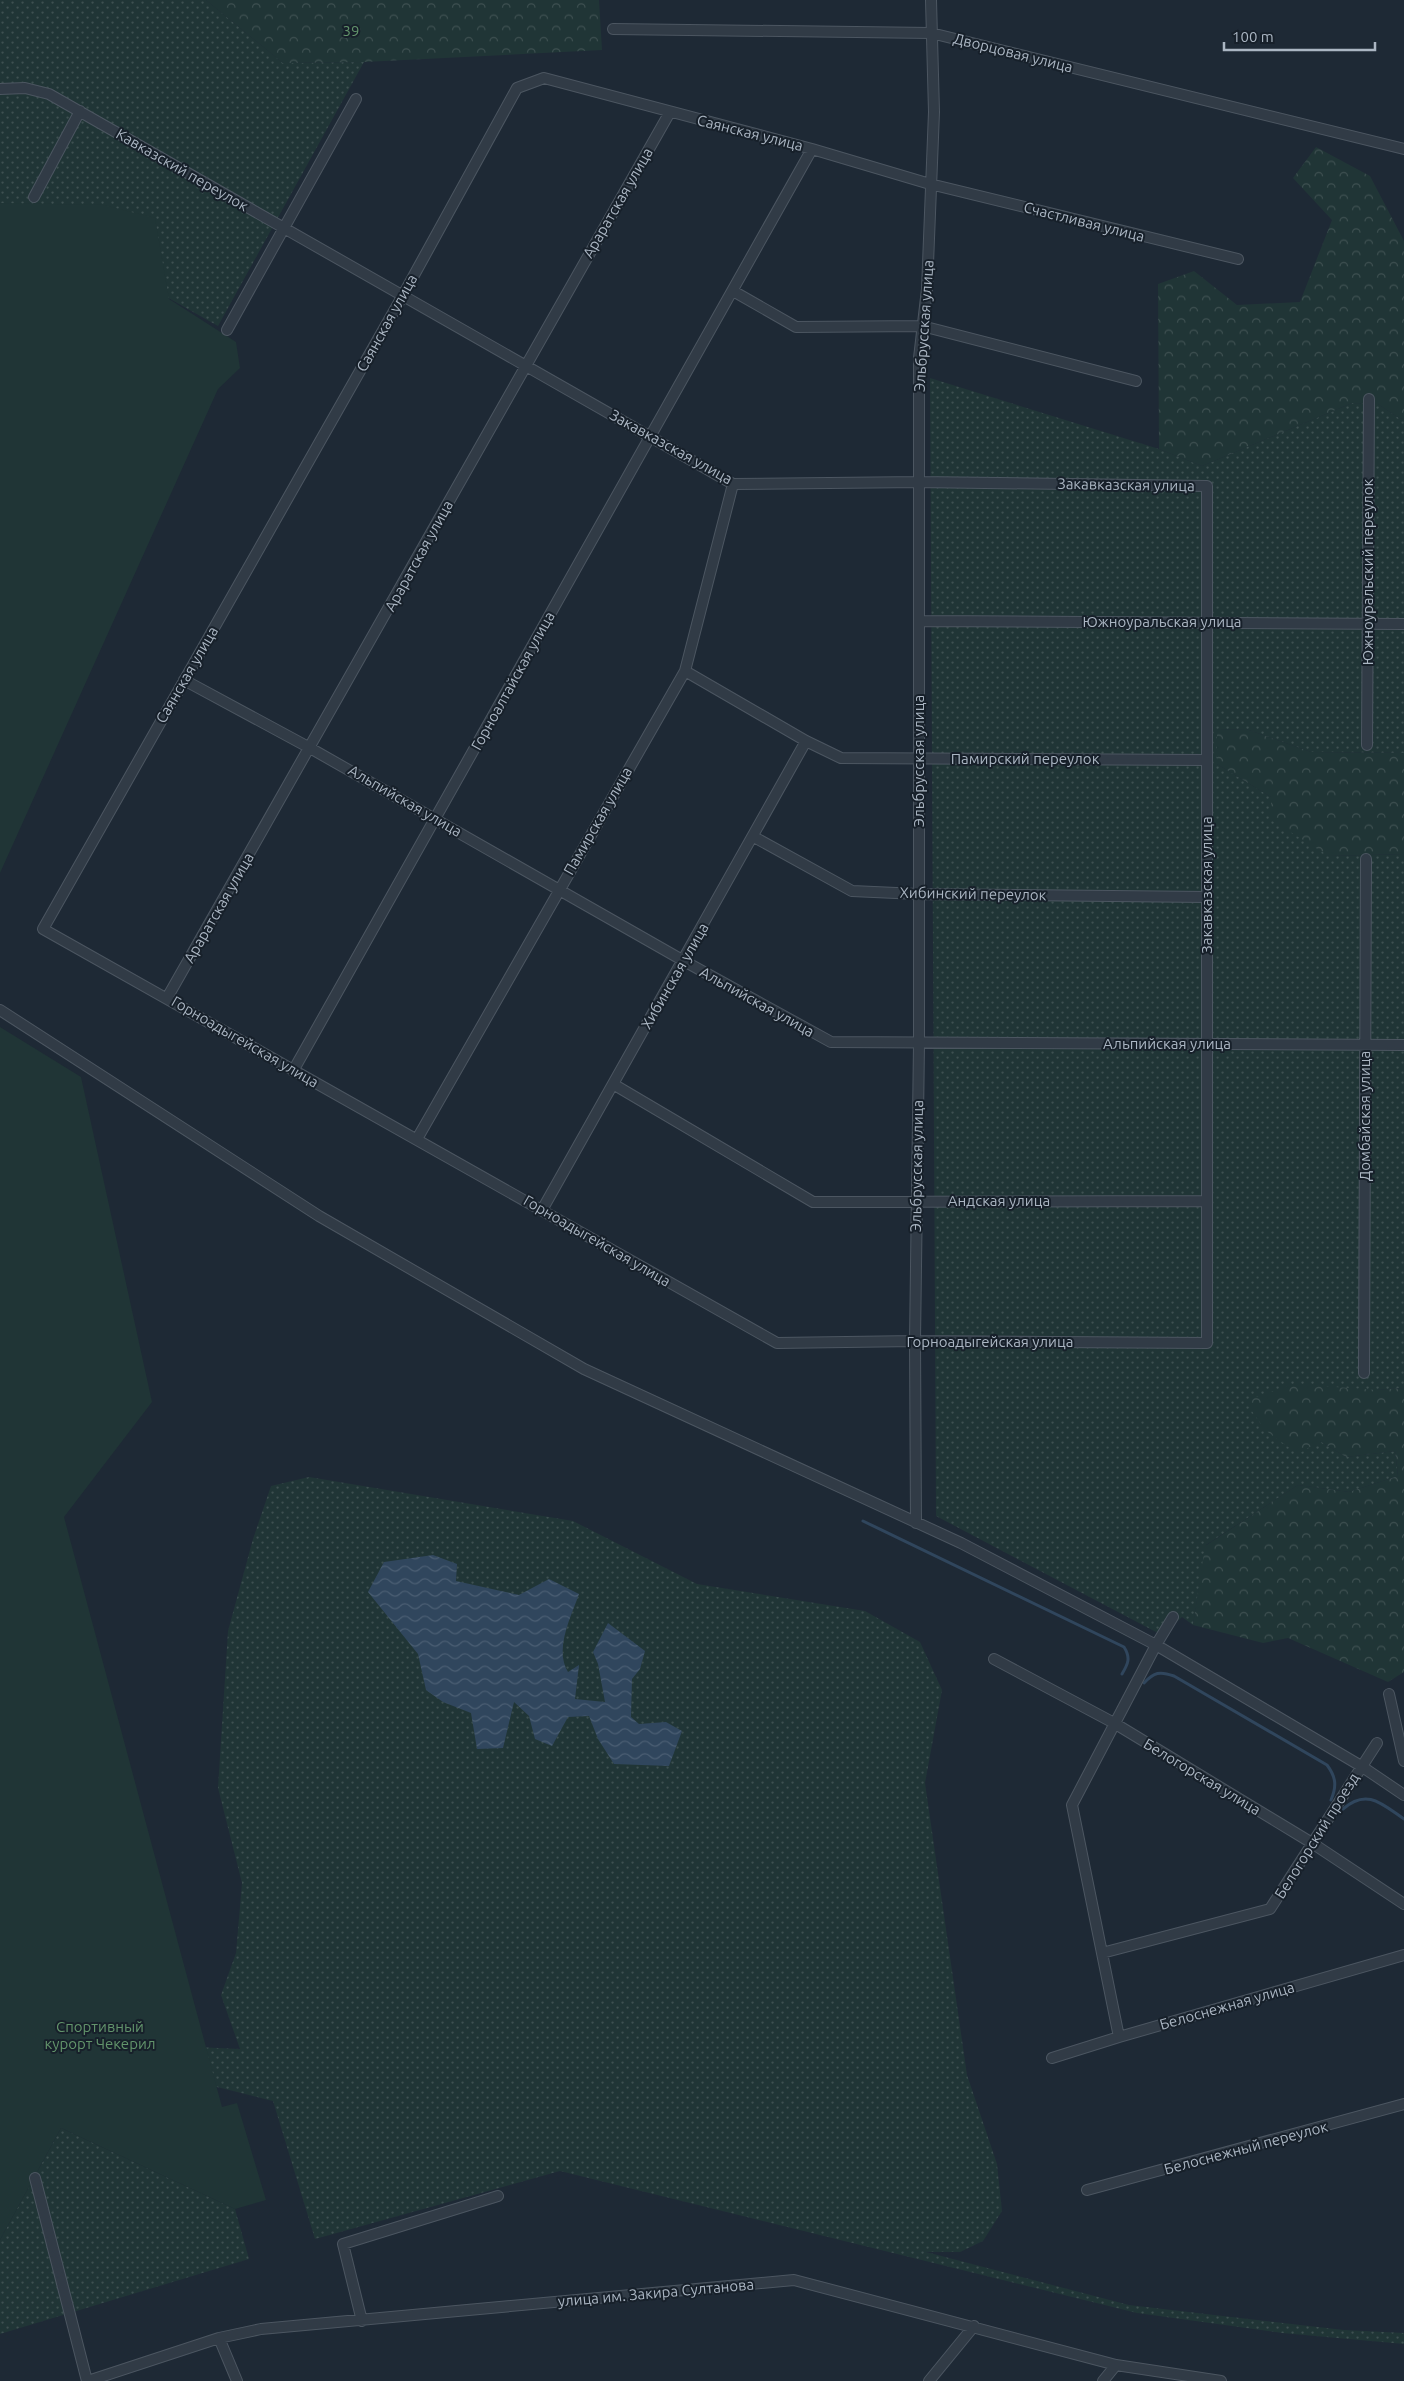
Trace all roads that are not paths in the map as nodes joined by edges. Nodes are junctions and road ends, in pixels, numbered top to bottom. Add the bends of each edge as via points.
1 (931, 0) edge
2 (613, 29) dead end
3 (931, 33) junction
4 (0, 89) edge
5 (356, 100) dead end
6 (80, 111) junction
7 (670, 112) junction
8 (812, 149) junction
9 (1404, 149) edge
10 (930, 184) junction
11 (34, 197) dead end
12 (284, 228) junction
13 (337, 259) joint
14 (1238, 259) dead end
15 (733, 291) junction
16 (402, 297) junction
17 (922, 326) junction
18 (227, 330) dead end
19 (526, 365) junction
20 (1136, 381) dead end
21 (1369, 399) dead end
22 (651, 435) junction
23 (920, 482) junction
24 (733, 484) junction
25 (920, 621) junction
26 (1207, 623) junction
27 (1368, 623) junction
28 (1404, 624) edge
29 (685, 671) junction
30 (184, 680) junction
31 (806, 741) junction
32 (1367, 745) dead end
33 (310, 748) junction
34 (918, 758) junction
35 (1207, 760) junction
36 (435, 818) junction
37 (754, 837) junction
38 (1366, 859) dead end
39 (559, 888) junction
40 (918, 894) junction
41 (1207, 897) junction
42 (43, 929) joint
43 (684, 961) junction
44 (167, 998) junction
45 (0, 1010) edge
46 (918, 1044) junction
47 (1207, 1044) junction
48 (1366, 1045) junction
49 (1404, 1045) edge
50 (293, 1071) junction
51 (613, 1084) junction
52 (417, 1139) junction
53 (918, 1201) junction
54 (1207, 1202) junction
55 (542, 1210) junction
56 (915, 1341) junction
57 (1206, 1344) joint
58 (1364, 1372) dead end
59 (916, 1523) junction
60 (1173, 1617) dead end
61 (1156, 1645) junction
62 (994, 1659) dead end
63 (1389, 1694) dead end
64 (1114, 1723) junction
65 (1377, 1743) dead end
66 (1404, 1761) edge
67 (1361, 1766) junction
68 (1404, 1795) edge
69 (1312, 1843) junction
70 (1404, 1904) edge
71 (1102, 1953) junction
72 (1404, 1954) edge
73 (1119, 2037) junction
74 (1052, 2058) dead end
75 (1404, 2104) edge
76 (35, 2178) dead end
77 (1087, 2190) dead end
78 (498, 2196) dead end
79 (362, 2321) junction
80 (974, 2326) junction
81 (219, 2338) junction
82 (1116, 2365) junction
83 (87, 2381) edge
84 (237, 2381) edge
85 (929, 2381) edge
86 (1103, 2381) edge
87 (1221, 2381) edge

1 - 3 street, Эльбрусская улица
2 - 3 street, Дворцовая улица
3 - 9 street, Дворцовая улица
3 - 10 street, Эльбрусская улица via 934,112
4 - 6 street, Кавказский переулок via 25,88 49,94
5 - 12 street
6 - 11 street
6 - 12 street, Кавказский переулок
7 - 8 street, Саянская улица
7 - 16 street, Саянская улица via 544,78 518,88
7 - 19 street, Араратская улица
8 - 10 street, Саянская улица
8 - 15 street, Горноалтайская улица
10 - 14 street, Счастливая улица
10 - 17 street, Эльбрусская улица via 927,289
12 - 13 street, Кавказский переулок
12 - 18 street
13 - 16 street, Закавказская улица
15 - 17 street via 796,327
15 - 22 street, Горноалтайская улица
16 - 19 street, Закавказская улица
16 - 30 street, Саянская улица
17 - 20 street
17 - 23 street, Эльбрусская улица via 919,358
19 - 22 street, Закавказская улица
19 - 33 street, Араратская улица
21 - 27 street, Южноуральский переулок
22 - 24 street, Закавказская улица
22 - 36 street, Горноалтайская улица
23 - 24 street, Закавказская улица
23 - 25 street, Эльбрусская улица
23 - 26 street, Закавказская улица via 1207,486
24 - 29 street, Памирская улица
25 - 26 street, Южноуральская улица
25 - 34 street, Эльбрусская улица
26 - 27 street, Южноуральская улица
26 - 35 street, Закавказская улица
27 - 28 street, Южноуральская улица
27 - 32 street, Южноуральский переулок
29 - 31 street, Памирский переулок
29 - 39 street, Памирская улица
30 - 33 street, Альпийская улица
30 - 42 street, Саянская улица
31 - 34 street, Памирский переулок via 841,758
31 - 37 street, Хибинская улица
33 - 36 street, Альпийская улица
33 - 44 street, Араратская улица
34 - 35 street, Памирский переулок
34 - 40 street, Эльбрусская улица
35 - 41 street, Закавказская улица
36 - 39 street, Альпийская улица
36 - 50 street, Горноалтайская улица
37 - 40 street, Хибинский переулок via 852,891
37 - 43 street, Хибинская улица
38 - 48 street, Домбайская улица
39 - 43 street, Альпийская улица
39 - 52 street, Памирская улица
40 - 41 street, Хибинский переулок
40 - 46 street, Эльбрусская улица
41 - 47 street, Закавказская улица
42 - 44 street, Горноадыгейская улица
43 - 46 street, Альпийская улица via 831,1042
43 - 51 street, Хибинская улица
44 - 50 street, Горноадыгейская улица
45 - 59 street via 318,1216 584,1369
46 - 47 street, Альпийская улица
46 - 53 street, Эльбрусская улица
47 - 48 street, Альпийская улица
47 - 54 street, Закавказская улица
48 - 49 street, Альпийская улица
48 - 58 street, Домбайская улица
50 - 52 street, Горноадыгейская улица
51 - 53 street, Андская улица via 813,1202
51 - 55 street, Хибинская улица
52 - 55 street, Горноадыгейская улица
53 - 54 street, Андская улица
53 - 56 street, Эльбрусская улица
54 - 57 street, Закавказская улица
55 - 56 street, Горноадыгейская улица via 777,1343
56 - 57 street, Горноадыгейская улица
56 - 59 street, Эльбрусская улица
59 - 61 street via 961,1543
60 - 61 street
61 - 64 street
61 - 67 street
62 - 64 street, Белогорская улица
63 - 66 street
64 - 69 street, Белогорская улица
64 - 71 street via 1072,1804
65 - 67 street, Белогорский проезд
67 - 68 street
67 - 69 street, Белогорский проезд
69 - 70 street, Белогорская улица
69 - 71 street, Белогорский проезд via 1270,1909
71 - 73 street
72 - 73 street, Белоснежная улица
73 - 74 street, Белоснежная улица
75 - 77 street, Белоснежный переулок
76 - 83 street
78 - 79 street via 343,2244
79 - 80 street, улица им. Закира Султанова via 794,2280
79 - 81 street, улица им. Закира Султанова via 261,2329
80 - 82 street, улица им. Закира Султанова
80 - 85 street
81 - 83 street, улица им. Закира Султанова
81 - 84 street
82 - 86 street
82 - 87 street, улица им. Закира Султанова

